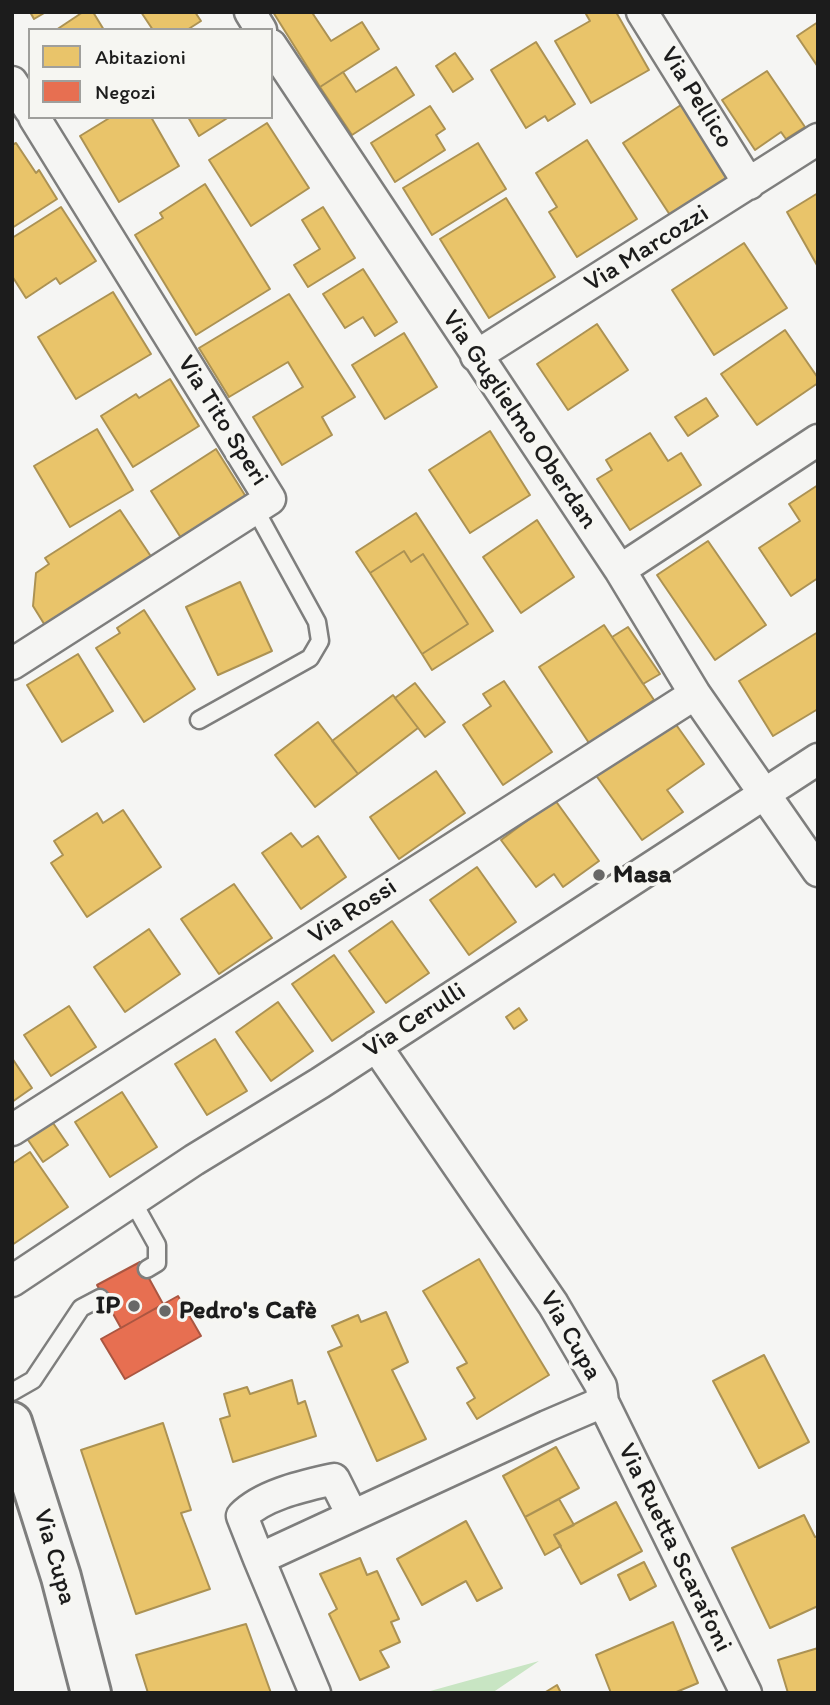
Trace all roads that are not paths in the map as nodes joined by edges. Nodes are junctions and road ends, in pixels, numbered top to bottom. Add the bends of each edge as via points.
1 (250, 12) edge
2 (642, 12) edge
3 (260, 28) edge
4 (273, 49) edge
5 (12, 82) edge
6 (28, 107) edge
7 (35, 119) edge
8 (818, 139) edge
9 (749, 184) junction
10 (476, 356) junction
11 (818, 440) edge
12 (255, 509) junction
13 (620, 570) junction
14 (12, 664) edge
15 (695, 694) junction
16 (199, 720) dead end
17 (818, 759) edge
18 (765, 795) junction
19 (818, 871) edge
20 (376, 1046) junction
21 (12, 1130) edge
22 (132, 1200) junction
23 (147, 1269) dead end
24 (12, 1281) edge
25 (100, 1298) dead end
26 (12, 1392) edge
27 (603, 1402) junction
28 (12, 1422) edge
29 (352, 1515) junction
30 (259, 1559) junction
31 (91, 1693) edge
32 (314, 1693) edge
33 (746, 1693) edge

1 - 3 street
2 - 9 street, Via Pellico
4 - 10 street, Via Guglielmo Oberdan
5 - 6 street
7 - 12 street, Via Tito Speri via 271,499
8 - 9 street, Via Marcozzi
9 - 10 street, Via Marcozzi
10 - 13 street, Via Guglielmo Oberdan
11 - 13 street
12 - 14 street, Via Tito Speri
12 - 16 lane via 317,622 320,641 310,658
13 - 15 street, Via Guglielmo Oberdan
15 - 18 street, Via Guglielmo Oberdan
15 - 21 street, Via Rossi
17 - 18 street, Via Cerulli
18 - 19 street
18 - 20 street, Via Cerulli
20 - 22 street, Via Cerulli
20 - 27 street, Via Cupa via 553,1304 601,1386
22 - 23 lane via 158,1245 157,1263
22 - 24 street, Via Cerulli
25 - 26 lane via 81,1308 33,1380
27 - 29 street, Via Cupa
27 - 33 street, Via Ruetta Scarafoni
28 - 31 street, Via Cupa via 61,1577
29 - 30 street, Via Cupa
29 - 30 street via 334,1479 250,1507 242,1516
30 - 32 street

